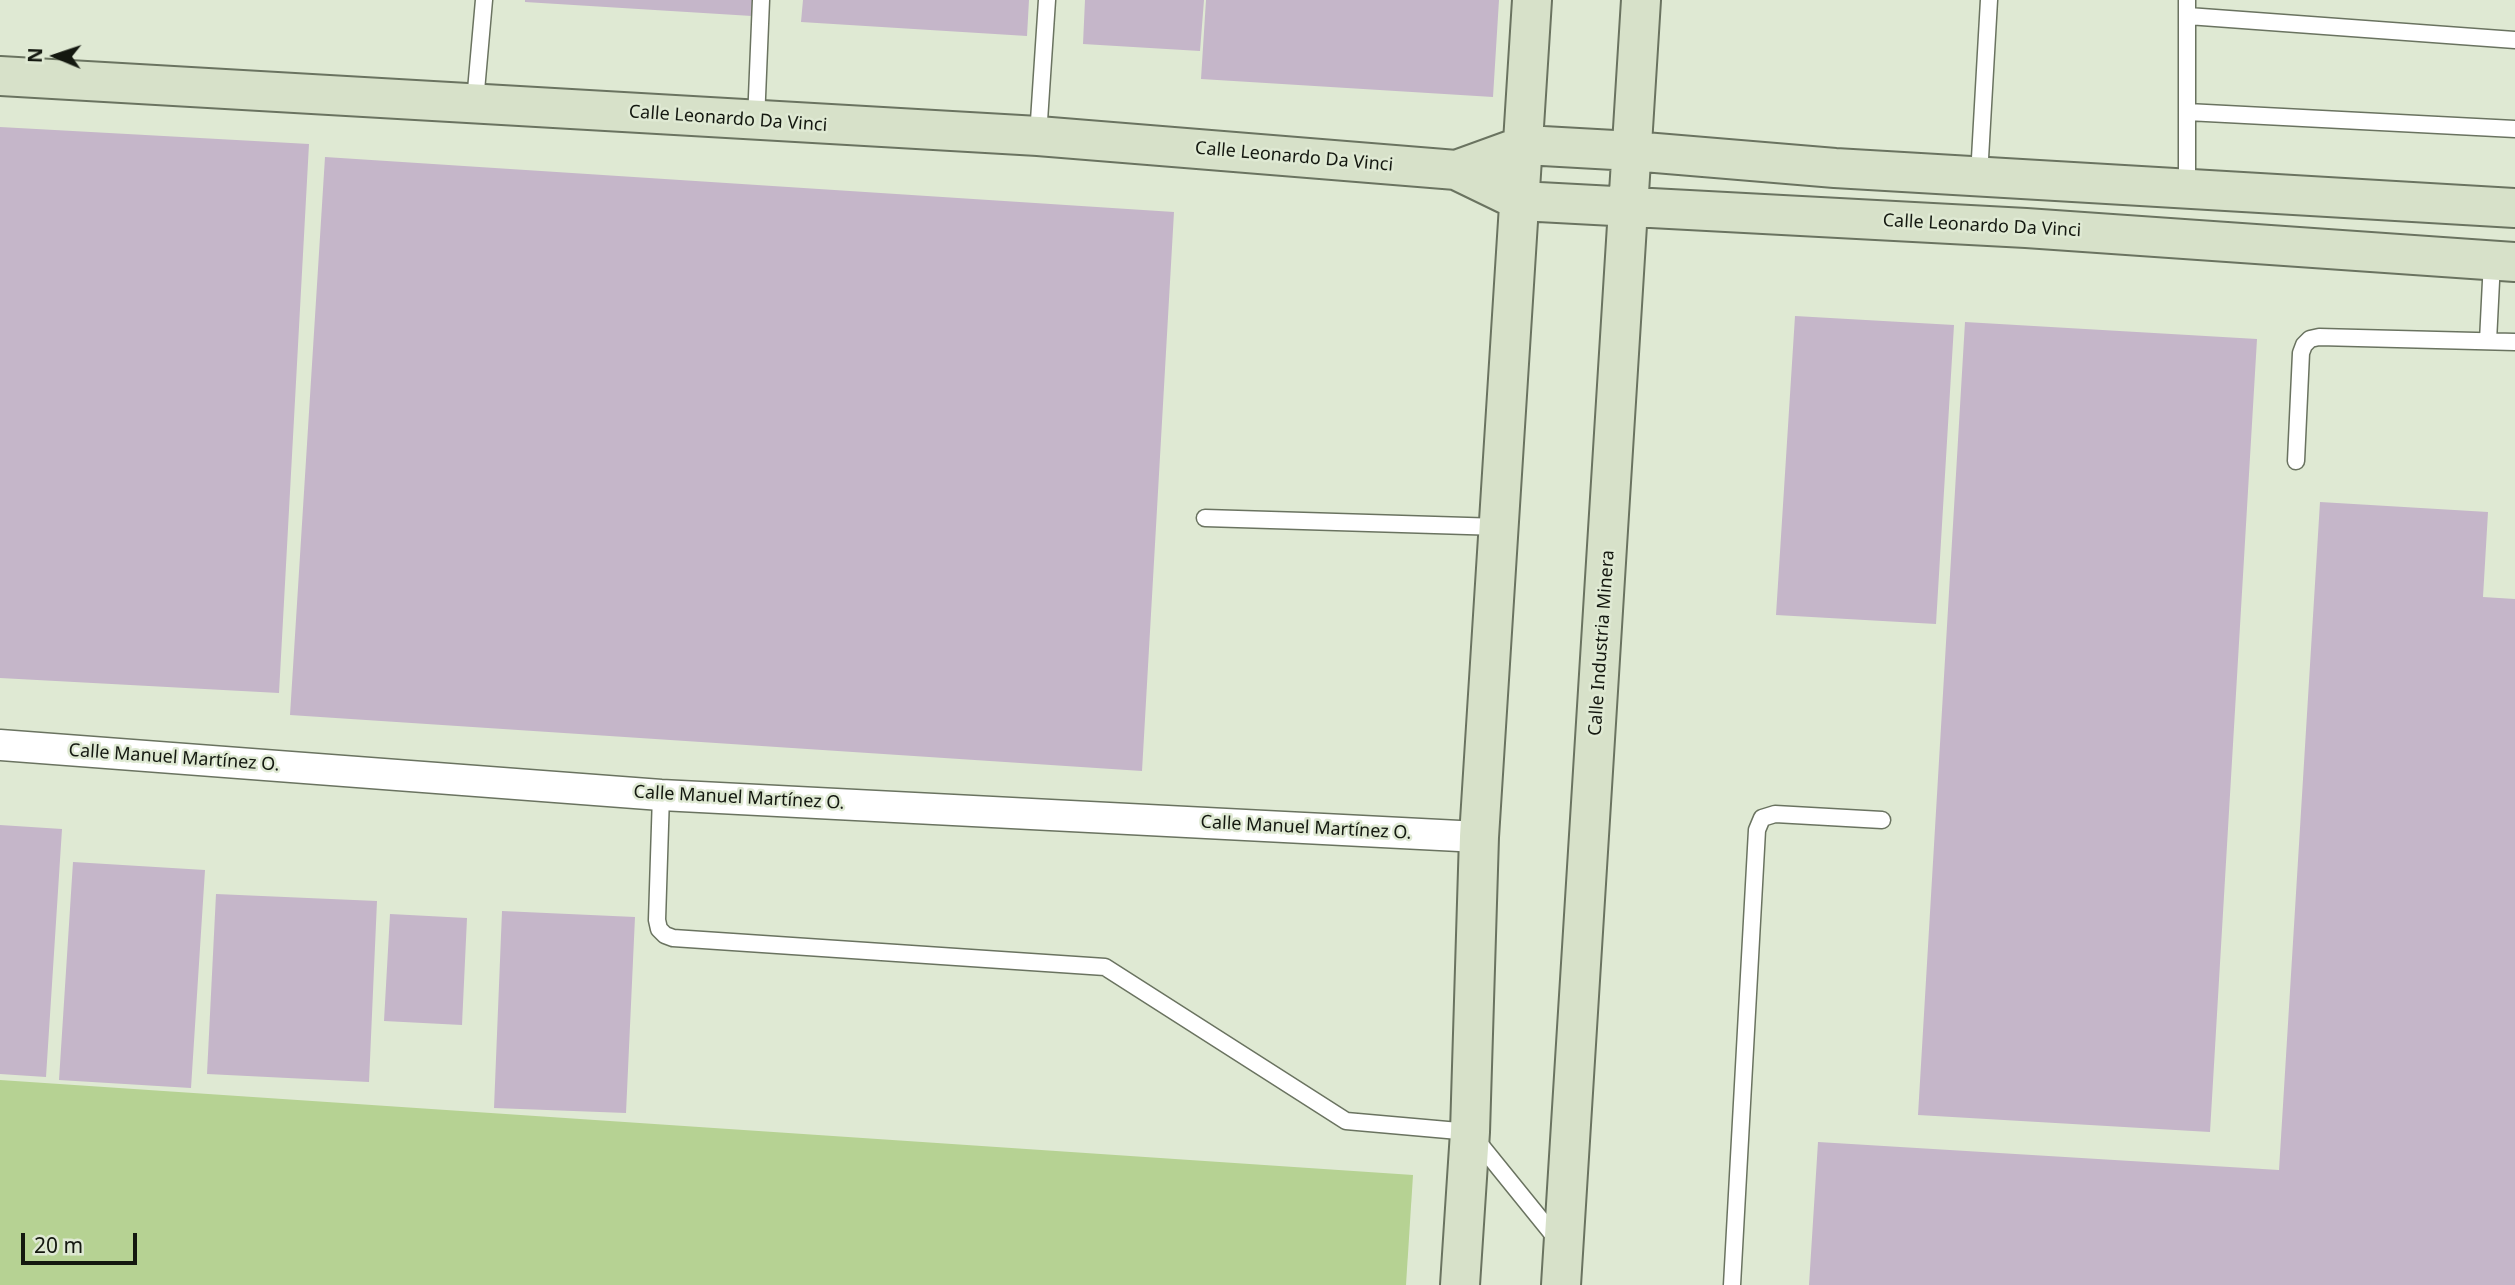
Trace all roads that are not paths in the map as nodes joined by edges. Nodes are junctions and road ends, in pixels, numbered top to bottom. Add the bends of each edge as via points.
1 (484, 0) edge
2 (761, 0) edge
3 (1047, 0) edge
4 (1532, 0) edge
5 (1641, 0) edge
6 (1989, 0) edge
7 (2187, 8) edge
8 (2515, 40) edge
9 (0, 76) edge
10 (475, 102) junction
11 (2187, 112) junction
12 (756, 121) junction
13 (2515, 129) edge
14 (1038, 136) junction
15 (1525, 145) junction
16 (1632, 151) junction
17 (1456, 170) junction
18 (1979, 176) junction
19 (2187, 190) junction
20 (1520, 201) junction
21 (1629, 208) junction
22 (2515, 208) edge
23 (2504, 261) edge
24 (2488, 341) junction
25 (2515, 342) edge
26 (2296, 461) dead end
27 (1205, 518) dead end
28 (1500, 527) junction
29 (0, 745) edge
30 (661, 794) junction
31 (1882, 820) dead end
32 (1479, 837) junction
33 (1470, 1132) junction
34 (1562, 1266) edge
35 (1460, 1285) edge
36 (1579, 1285) edge
37 (1732, 1285) edge

1 - 10 lane
2 - 12 lane
3 - 14 lane
4 - 15 main road
5 - 16 main road, Calle Industria Minera
6 - 18 lane
7 - 8 lane
7 - 11 lane
9 - 10 main road, Calle Leonardo Da Vinci
10 - 12 main road, Calle Leonardo Da Vinci
11 - 13 lane
11 - 19 lane
12 - 14 main road, Calle Leonardo Da Vinci
14 - 17 main road, Calle Leonardo Da Vinci
15 - 16 main road, Calle Leonardo Da Vinci
15 - 17 main road, Calle Leonardo Da Vinci
15 - 20 main road
16 - 18 main road, Calle Leonardo Da Vinci
16 - 21 main road, Calle Industria Minera
17 - 20 main road, Calle Leonardo Da Vinci
18 - 19 main road, Calle Leonardo Da Vinci
19 - 22 main road, Calle Leonardo Da Vinci
20 - 21 main road, Calle Leonardo Da Vinci
20 - 28 main road
21 - 23 main road, Calle Leonardo Da Vinci via 2026,228
21 - 34 main road, Calle Industria Minera
23 - 24 lane
24 - 25 lane
24 - 26 lane via 2310,339 2301,353
27 - 28 lane
28 - 32 main road
29 - 30 street, Calle Manuel Martínez O.
30 - 32 street, Calle Manuel Martínez O.
30 - 33 lane via 657,920 665,935 1105,967 1346,1121
31 - 37 lane via 1775,814 1762,818 1757,830
32 - 33 main road
33 - 34 lane
33 - 35 main road
34 - 36 lane

